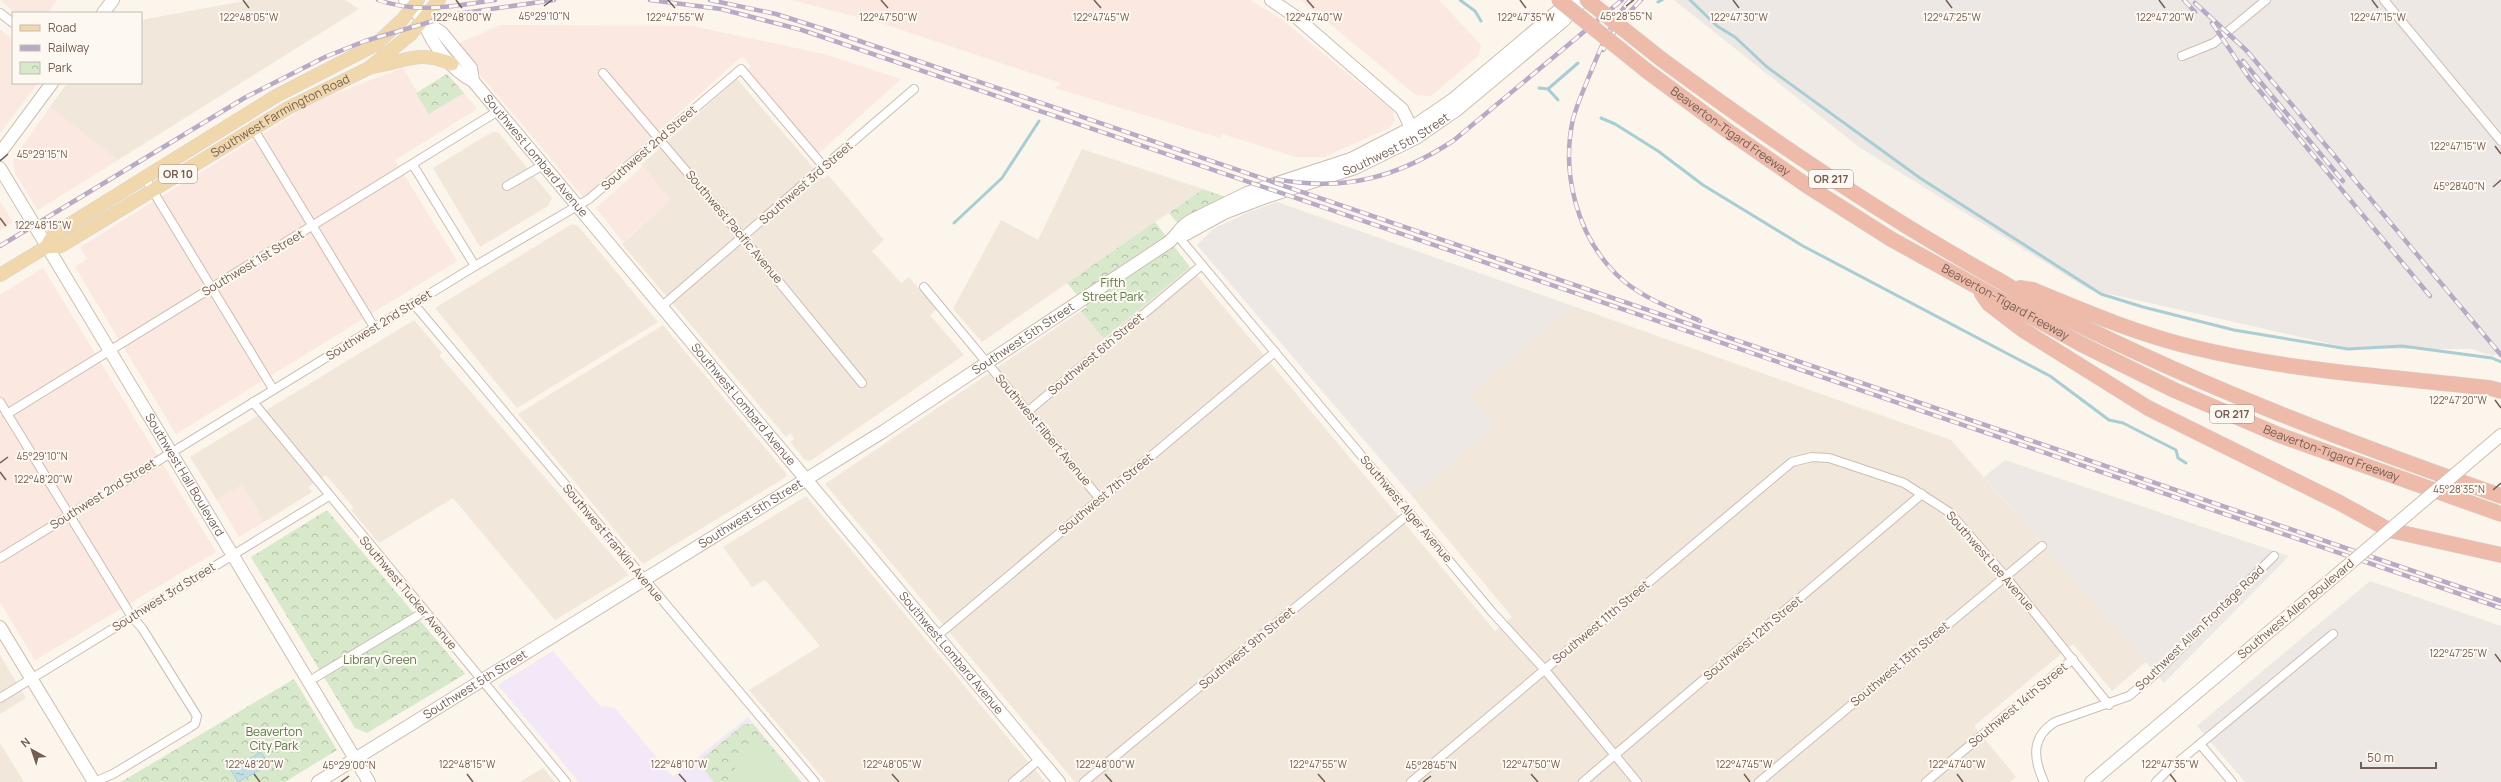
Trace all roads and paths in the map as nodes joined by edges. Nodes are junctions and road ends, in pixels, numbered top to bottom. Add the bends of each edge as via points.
1 (113, 0) edge
2 (439, 0) edge
3 (1271, 0) edge
4 (1559, 0) edge
5 (1571, 0) edge
6 (1583, 0) edge
7 (1587, 0) edge
8 (2266, 0) edge
9 (2384, 0) edge
10 (412, 3) edge
11 (104, 12) edge
12 (0, 13) edge
13 (423, 20) junction
14 (12, 22) edge
15 (2182, 56) dead end
16 (452, 64) junction
17 (369, 68) junction
18 (603, 73) dead end
19 (473, 81) junction
20 (51, 84) edge
21 (914, 89) dead end
22 (498, 111) junction
23 (253, 128) junction
24 (1414, 133) junction
25 (659, 139) junction
26 (2501, 141) edge
27 (0, 153) edge
28 (413, 165) junction
29 (542, 165) junction
30 (824, 167) junction
31 (0, 168) edge
32 (144, 178) junction
33 (507, 186) dead end
34 (152, 190) junction
35 (576, 205) junction
36 (312, 226) junction
37 (1177, 235) junction
38 (743, 238) junction
39 (46, 247) junction
40 (1202, 265) junction
41 (475, 266) junction
42 (0, 275) edge
43 (1976, 286) junction
44 (2009, 286) junction
45 (924, 287) dead end
46 (211, 288) junction
47 (413, 303) junction
48 (661, 307) junction
49 (374, 327) junction
50 (110, 351) junction
51 (1275, 352) junction
52 (987, 363) junction
53 (862, 383) dead end
54 (274, 389) junction
55 (2501, 391) edge
56 (0, 402) edge
57 (253, 402) junction
58 (1027, 412) junction
59 (7, 414) junction
60 (2501, 435) edge
61 (171, 452) junction
62 (1792, 462) joint
63 (807, 480) junction
64 (1922, 494) junction
65 (329, 496) junction
66 (2501, 496) edge
67 (1100, 499) junction
68 (1410, 513) junction
69 (2501, 514) edge
70 (70, 515) junction
71 (2389, 530) junction
72 (2042, 546) dead end
73 (233, 555) junction
74 (2501, 555) edge
75 (2274, 556) dead end
76 (0, 558) edge
77 (2005, 576) junction
78 (643, 579) junction
79 (419, 615) dead end
80 (132, 617) junction
81 (0, 627) edge
82 (2333, 634) dead end
83 (937, 636) junction
84 (2073, 659) junction
85 (1544, 670) junction
86 (316, 677) dead end
87 (32, 679) junction
88 (481, 680) junction
89 (0, 698) edge
90 (2109, 705) junction
91 (2200, 744) junction
92 (1615, 755) junction
93 (355, 759) junction
94 (1040, 759) junction
95 (94, 782) edge
96 (318, 782) edge
97 (369, 782) edge
98 (566, 782) edge
99 (815, 782) edge
100 (1013, 782) edge
101 (1060, 782) edge
102 (1084, 782) edge
103 (1411, 782) edge
104 (1583, 782) edge
105 (1637, 782) edge
106 (1758, 782) edge
107 (1926, 782) edge
108 (2044, 782) edge
109 (2091, 782) edge
110 (2156, 782) edge
111 (2232, 782) edge

1 - 11 street
2 - 13 main road, OR 10
3 - 24 street via 1296,17 1396,103 1404,112
4 - 43 highway, Beaverton-Tigard Freeway / OR 217, bridge via 1647,71 1809,187 1891,239
5 - 24 street, Southwest 5th Street
6 - 24 street, Southwest 5th Street via 1562,22 1458,109
7 - 44 highway, Beaverton-Tigard Freeway / OR 217, bridge via 1661,59 1822,173 1903,225
8 - 15 street via 2214,43
9 - 26 street
10 - 13 street, Southwest Lombard Avenue
10 - 32 main road, Southwest Farmington Road / OR 10 via 395,27 375,44 276,96
12 - 14 street
13 - 16 street, Southwest Lombard Avenue via 429,36
13 - 17 main road, Southwest Farmington Road / OR 10 via 400,45
13 - 19 street, Southwest Lombard Avenue via 438,28 471,68
16 - 17 main road via 436,58 419,56
16 - 19 street, Southwest Lombard Avenue via 462,76
17 - 23 main road, Southwest Farmington Road / OR 10 via 308,97
18 - 25 street, Southwest Pacific Avenue
19 - 22 street, Southwest Lombard Avenue
20 - 27 street
21 - 30 street, Southwest 3rd Street
22 - 28 street, Southwest 1st Street
22 - 29 street, Southwest Lombard Avenue
23 - 34 main road, Southwest Farmington Road / OR 10
23 - 36 street
24 - 37 street, Southwest 5th Street via 1355,168 1260,199 1224,213 1186,234
25 - 30 street, Southwest 2nd Street via 741,69
25 - 35 street, Southwest 2nd Street via 589,199
25 - 38 street, Southwest Pacific Avenue
28 - 36 street, Southwest 1st Street
28 - 41 street
29 - 33 street
29 - 35 street, Southwest Lombard Avenue
30 - 38 street, Southwest 3rd Street
31 - 39 street, Southwest Hall Boulevard
32 - 34 street
32 - 39 main road, Southwest Farmington Road / OR 10 via 54,234
34 - 39 main road, Southwest Farmington Road / OR 10 via 61,246
34 - 46 street
35 - 41 street, Southwest 2nd Street
35 - 48 street, Southwest Lombard Avenue
36 - 46 street, Southwest 1st Street
36 - 49 street
37 - 40 street, Southwest Alger Avenue
37 - 52 street, Southwest 5th Street
38 - 48 street, Southwest 3rd Street
38 - 53 street, Southwest Pacific Avenue
39 - 42 main road, Southwest Farmington Road / OR 10
39 - 50 street, Southwest Hall Boulevard
40 - 51 street, Southwest Alger Avenue
40 - 58 street, Southwest 6th Street
41 - 47 street, Southwest 2nd Street
43 - 69 highway, Beaverton-Tigard Freeway / OR 217 via 2080,344 2174,390 2279,435
43 - 71 highway via 1989,304 2023,330 2112,386 2168,418
44 - 55 highway via 2033,290 2148,334 2224,355 2303,368
44 - 66 highway, Beaverton-Tigard Freeway / OR 217 via 2050,310 2182,374 2325,433
45 - 52 street, Southwest Filbert Avenue
46 - 50 street, Southwest 1st Street
46 - 54 street
47 - 49 street, Southwest 2nd Street
47 - 78 street, Southwest Franklin Avenue
48 - 63 street, Southwest Lombard Avenue
49 - 54 street, Southwest 2nd Street
50 - 59 street, Southwest 1st Street
50 - 61 street, Southwest Hall Boulevard
51 - 67 street, Southwest 7th Street
51 - 68 street, Southwest Alger Avenue
52 - 58 street, Southwest Filbert Avenue
52 - 63 street, Southwest 5th Street
54 - 57 street, Southwest 2nd Street
56 - 59 street
57 - 61 street, Southwest 2nd Street
57 - 65 street, Southwest Tucker Avenue
58 - 67 street, Southwest Filbert Avenue
59 - 70 street
60 - 71 street, Southwest Allen Boulevard, bridge
61 - 70 street, Southwest 2nd Street
61 - 73 street, Southwest Hall Boulevard
62 - 64 street, Southwest Lee Avenue via 1812,456 1829,458 1904,483
62 - 85 street, Southwest 11th Street
63 - 78 street, Southwest 5th Street
63 - 83 street, Southwest Lombard Avenue
64 - 77 street, Southwest Lee Avenue via 1949,512
64 - 92 street, Southwest 12th Street
65 - 73 street, Southwest 3rd Street
65 - 88 street, Southwest Tucker Avenue
67 - 83 street, Southwest 7th Street
68 - 85 street, Southwest Alger Avenue
68 - 102 street, Southwest 9th Street
70 - 76 street, Southwest 2nd Street
70 - 80 street
71 - 74 highway
71 - 109 street, Southwest Allen Boulevard, bridge
72 - 77 street, Southwest 13th Street
73 - 80 street, Southwest 3rd Street
73 - 93 street, Southwest Hall Boulevard
75 - 90 street, Southwest Allen Frontage Road via 2154,675 2129,696
77 - 84 street, Southwest Lee Avenue
77 - 106 street, Southwest 13th Street
78 - 88 street, Southwest 5th Street
78 - 99 street, Southwest Franklin Avenue
79 - 86 street
80 - 87 street, Southwest 3rd Street
80 - 95 street via 142,628 196,716 195,724 113,774
81 - 87 street
82 - 91 street
83 - 94 street, Southwest Lombard Avenue
84 - 90 street, Southwest Lee Avenue
84 - 107 street, Southwest 14th Street
85 - 92 street, Southwest Alger Avenue
85 - 103 street, Southwest 11th Street
87 - 89 street, Southwest 3rd Street
87 - 95 street
88 - 93 street, Southwest 5th Street
88 - 98 street, Southwest Tucker Avenue
90 - 108 street, Southwest Allen Frontage Road via 2056,722 2040,735 2035,760
91 - 110 street
91 - 111 street
92 - 104 street, Southwest 12th Street
92 - 105 street, Southwest Alger Avenue
93 - 96 street, Southwest 5th Street
93 - 97 street, Southwest Hall Boulevard
94 - 100 street
94 - 101 street, Southwest Lombard Avenue

